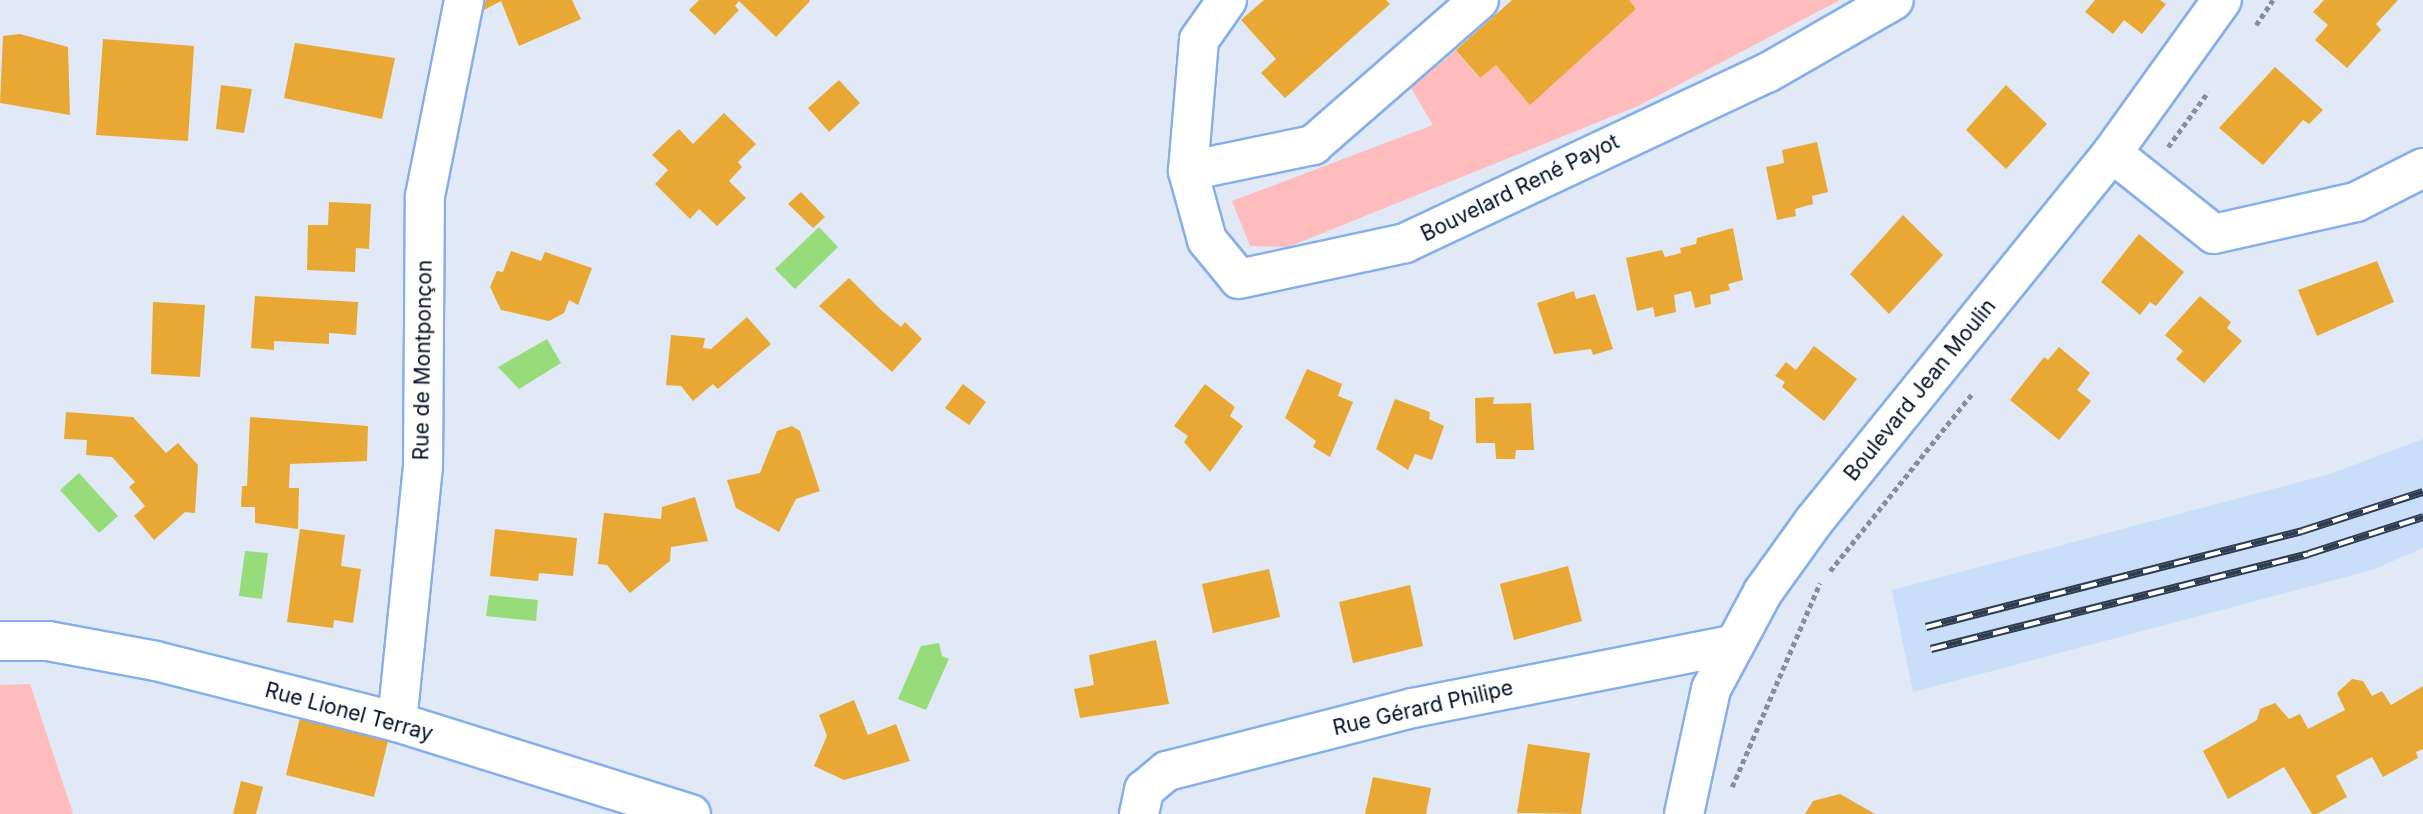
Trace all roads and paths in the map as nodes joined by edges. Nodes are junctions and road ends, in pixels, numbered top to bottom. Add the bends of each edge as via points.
1 (464, 0) edge
2 (1227, 0) edge
3 (1479, 0) edge
4 (1894, 0) edge
5 (2222, 0) edge
6 (2273, 0) edge
7 (2250, 33) dead end
8 (2211, 88) dead end
9 (2112, 153) junction
10 (2423, 168) edge
11 (1188, 171) junction
12 (2143, 179) junction
13 (1972, 392) dead end
14 (0, 641) edge
15 (1735, 644) junction
16 (397, 722) junction
17 (1731, 789) dead end
18 (670, 811) edge
19 (1139, 814) edge
20 (1684, 814) edge

1 - 16 street, Rue de Montponçon via 425,196 423,467
2 - 11 street, Bouvelard René Payot via 1199,40
3 - 11 street via 1313,145
4 - 11 street, Bouvelard René Payot via 1767,73 1405,243 1239,279 1207,240
5 - 9 street, Boulevard Jean Moulin
6 - 7 path
8 - 12 path
9 - 12 street
9 - 15 street, Boulevard Jean Moulin via 1814,521 1763,592
10 - 12 street via 2356,202 2214,234
13 - 17 path via 1819,584
14 - 16 street, Rue Lionel Terray via 48,641 156,661
15 - 19 street, Rue Gérard Philipe via 1413,708 1167,771 1144,790
15 - 20 street, Boulevard Jean Moulin via 1711,689
16 - 18 street, Rue Lionel Terray

